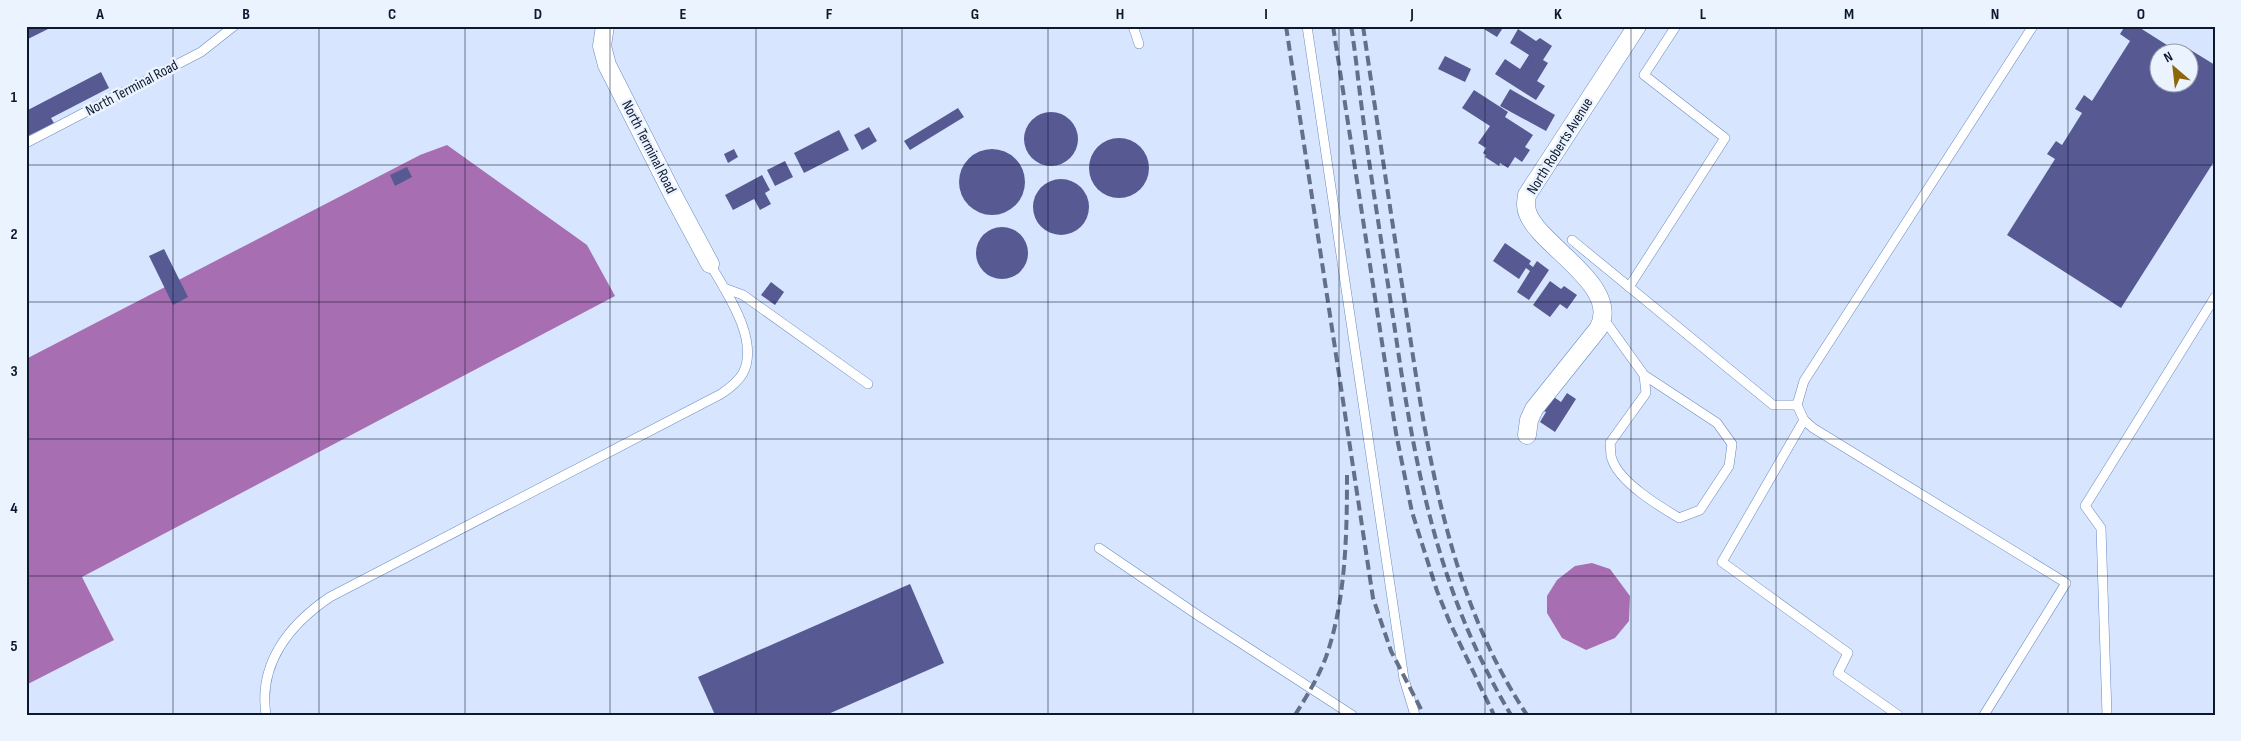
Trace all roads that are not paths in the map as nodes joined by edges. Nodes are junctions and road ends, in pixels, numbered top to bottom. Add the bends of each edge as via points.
1 (234, 26) edge
2 (604, 26) edge
3 (1133, 26) edge
4 (1307, 26) edge
5 (1637, 26) edge
6 (1676, 26) edge
7 (2033, 26) edge
8 (1139, 44) dead end
9 (26, 143) edge
10 (1572, 240) dead end
11 (710, 264) joint
12 (1629, 286) junction
13 (724, 288) junction
14 (2215, 297) edge
15 (1603, 318) junction
16 (1644, 375) junction
17 (868, 384) dead end
18 (1796, 405) junction
19 (1804, 420) junction
20 (1527, 435) dead end
21 (1099, 548) dead end
22 (266, 715) edge
23 (1352, 715) edge
24 (1415, 715) edge
25 (1898, 715) edge
26 (1984, 715) edge
27 (2107, 715) edge

1 - 9 lane, North Terminal Road via 201,52
2 - 11 street, North Terminal Road via 602,46 607,65
3 - 8 lane
4 - 24 lane via 1404,679
5 - 15 street, North Roberts Avenue via 1527,195 1526,206 1533,224 1589,281
6 - 12 lane via 1644,75 1724,138
7 - 18 lane via 1804,381
10 - 12 lane
11 - 13 lane
12 - 18 lane via 1773,405
13 - 17 lane via 743,295
13 - 22 lane via 746,337 748,354 744,372 736,383 721,394 330,597 309,611 293,626 273,660 266,684
14 - 27 lane via 2085,506 2101,528
15 - 16 lane
15 - 20 street via 1598,329 1534,409
16 - 16 lane via 1646,393 1610,443 1612,460 1621,475 1654,503 1679,518 1700,510 1729,466 1732,444 1717,423
18 - 19 lane
19 - 25 lane via 1722,562 1848,653 1838,673
19 - 26 lane via 2066,583
21 - 23 lane

